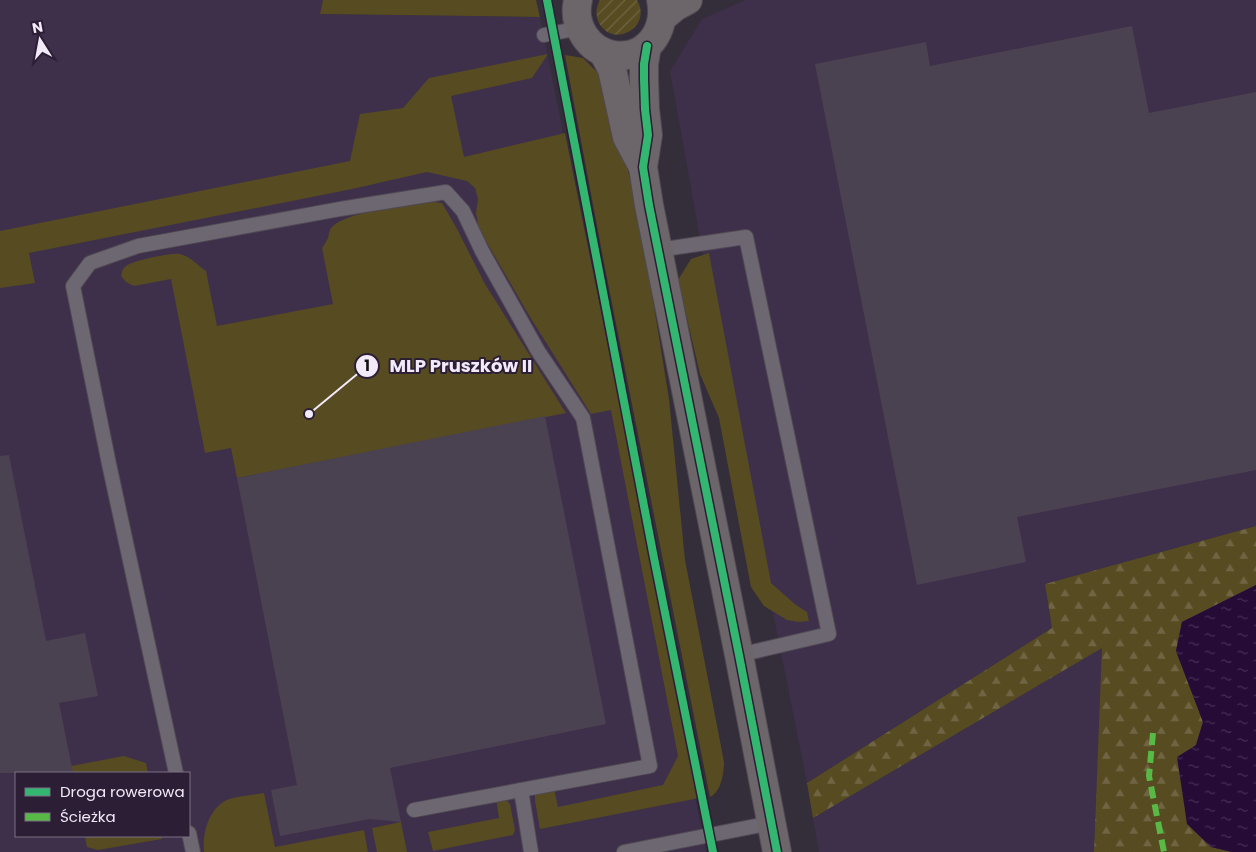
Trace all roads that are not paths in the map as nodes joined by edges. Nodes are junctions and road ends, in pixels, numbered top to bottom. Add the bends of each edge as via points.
1 (578, 0) edge
2 (688, 0) edge
3 (662, 8) edge
4 (580, 28) junction
5 (544, 35) dead end
6 (647, 46) junction
7 (603, 52) junction
8 (643, 167) junction
9 (658, 250) junction
10 (739, 655) junction
11 (176, 772) edge
12 (521, 790) junction
13 (414, 810) dead end
14 (771, 823) junction
15 (190, 837) edge
16 (193, 852) edge
17 (531, 852) edge
18 (624, 852) edge
19 (777, 852) edge

1 - 4 street via 576,11
2 - 3 street via 675,7
3 - 6 street via 660,28
4 - 5 lane
4 - 7 street via 589,42
6 - 7 street via 626,55
6 - 8 street via 644,79 648,135
7 - 8 street via 612,69 627,138
8 - 9 street
9 - 10 street
9 - 10 lane via 746,237 829,634
10 - 14 street
11 - 12 lane via 73,286 90,263 138,246 446,192 463,211 538,351 583,418 650,766
12 - 13 lane
12 - 17 lane
14 - 18 lane
14 - 19 street
15 - 16 lane

